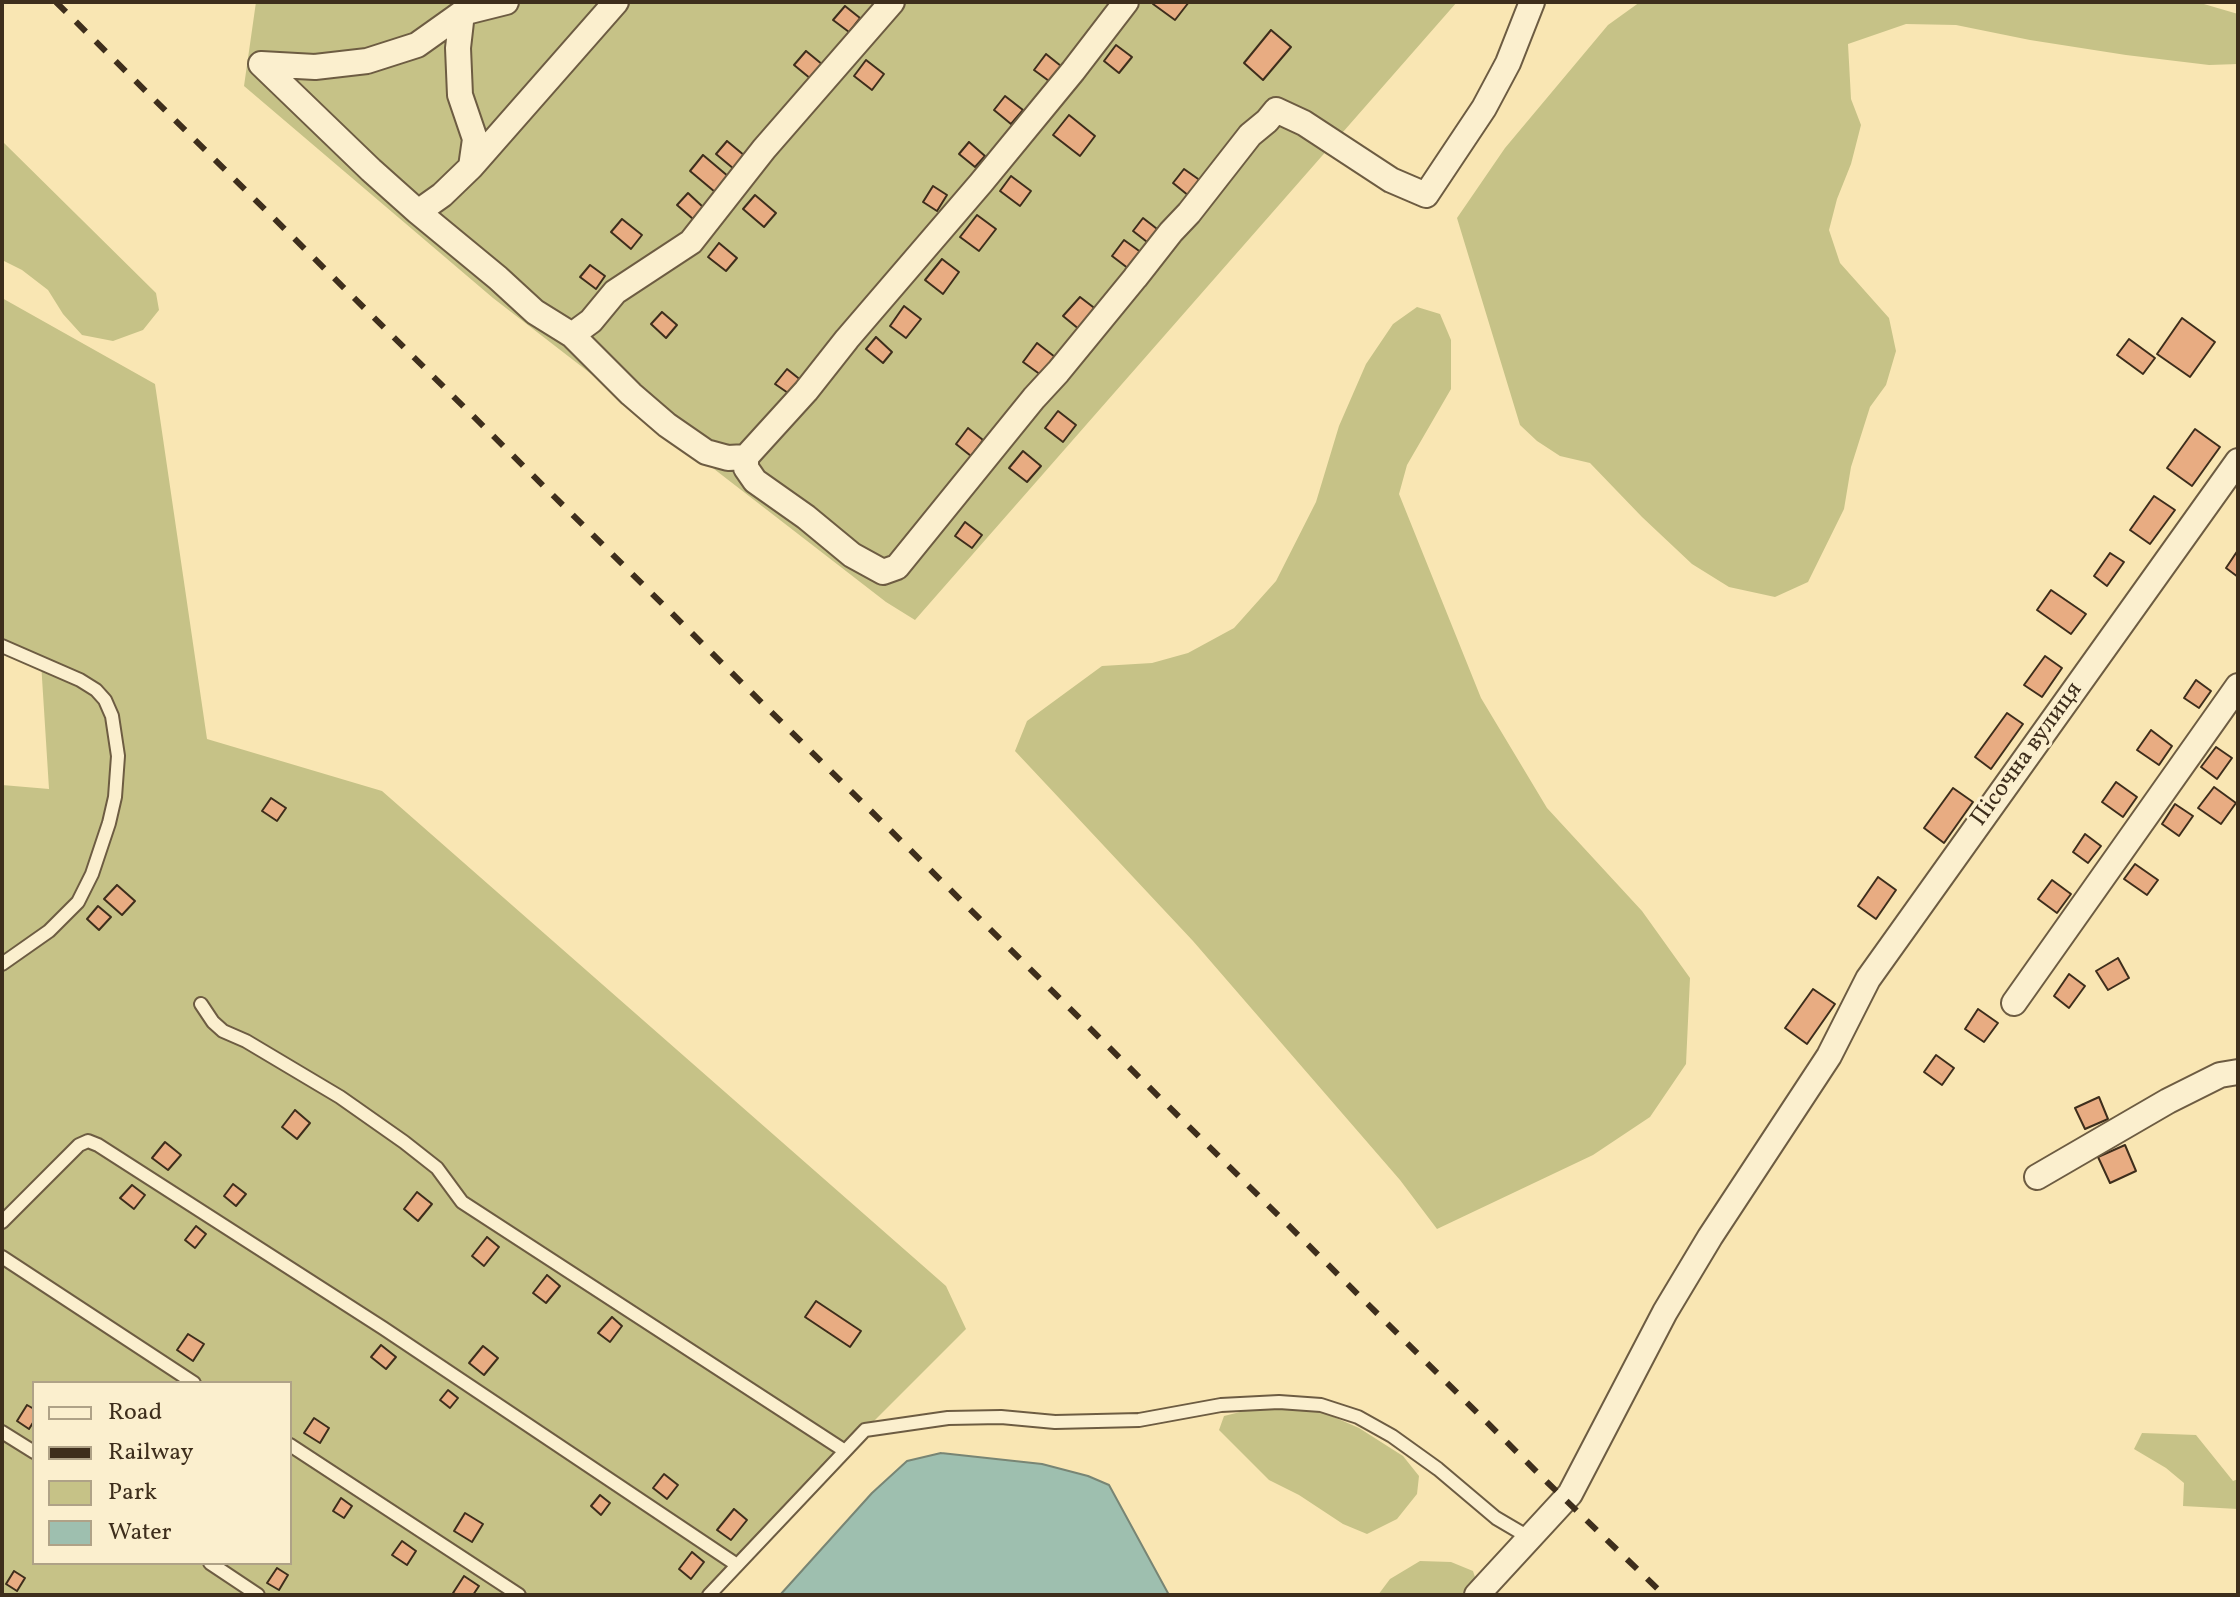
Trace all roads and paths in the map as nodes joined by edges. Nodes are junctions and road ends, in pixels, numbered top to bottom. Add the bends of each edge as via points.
1 (506, 2) edge
2 (616, 2) edge
3 (892, 2) edge
4 (1126, 2) edge
5 (1532, 2) edge
6 (462, 13) junction
7 (471, 167) junction
8 (418, 212) junction
9 (572, 335) junction
10 (746, 457) junction
11 (2238, 461) edge
12 (2, 646) edge
13 (2238, 686) edge
14 (2, 964) edge
15 (2014, 1003) dead end
16 (201, 1004) dead end
17 (2238, 1072) edge
18 (2037, 1177) dead end
19 (2, 1222) edge
20 (2, 1257) edge
21 (191, 1381) edge
22 (2, 1432) edge
23 (292, 1446) edge
24 (32, 1451) edge
25 (845, 1451) junction
26 (1530, 1538) junction
27 (213, 1565) edge
28 (737, 1565) junction
29 (258, 1595) edge
30 (519, 1595) edge
31 (709, 1595) edge
32 (1477, 1595) edge

1 - 6 street
2 - 7 street
3 - 9 street via 691,242 615,292
4 - 10 street via 981,183
5 - 10 street via 1484,108 1426,195 1391,180 1276,110 1250,135 897,567 883,572 852,555 755,481
6 - 7 street via 460,95 475,139
6 - 8 street via 417,45 367,61 315,67 261,64
7 - 8 street
8 - 9 street via 535,312
9 - 10 street via 680,434 706,452
11 - 26 street, Пісочна вулиця via 1868,979 1829,1056 1710,1237 1570,1494
12 - 14 lane via 96,690 112,716 118,756 109,823 78,902 49,931
13 - 15 street
16 - 25 lane via 223,1031 340,1097 404,1142 437,1168 462,1202
17 - 18 street via 2220,1075 2168,1101
19 - 28 lane via 79,1145 98,1145
20 - 21 lane
22 - 24 lane
23 - 30 lane
25 - 26 lane via 865,1430 948,1418 1139,1420 1221,1405 1321,1405 1392,1436 1496,1518
25 - 28 lane
26 - 32 street, Пісочна вулиця
27 - 29 lane
28 - 31 lane

